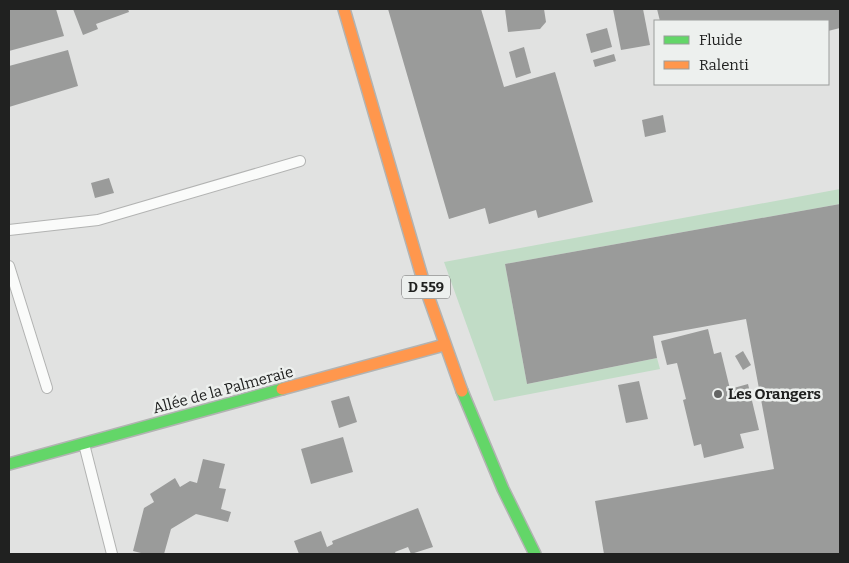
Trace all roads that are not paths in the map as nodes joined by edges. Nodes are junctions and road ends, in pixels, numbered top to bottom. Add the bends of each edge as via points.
1 (344, 9) edge
2 (300, 161) dead end
3 (9, 230) edge
4 (9, 266) edge
5 (444, 344) junction
6 (47, 388) dead end
7 (84, 443) junction
8 (9, 464) edge
9 (112, 554) edge
10 (535, 554) edge

1 - 5 main road, D 559
2 - 3 lane via 98,220
4 - 6 lane
5 - 7 main road, Allée de la Palmeraie
5 - 10 main road, D 559 via 488,462
7 - 8 main road, Allée de la Palmeraie
7 - 9 lane

